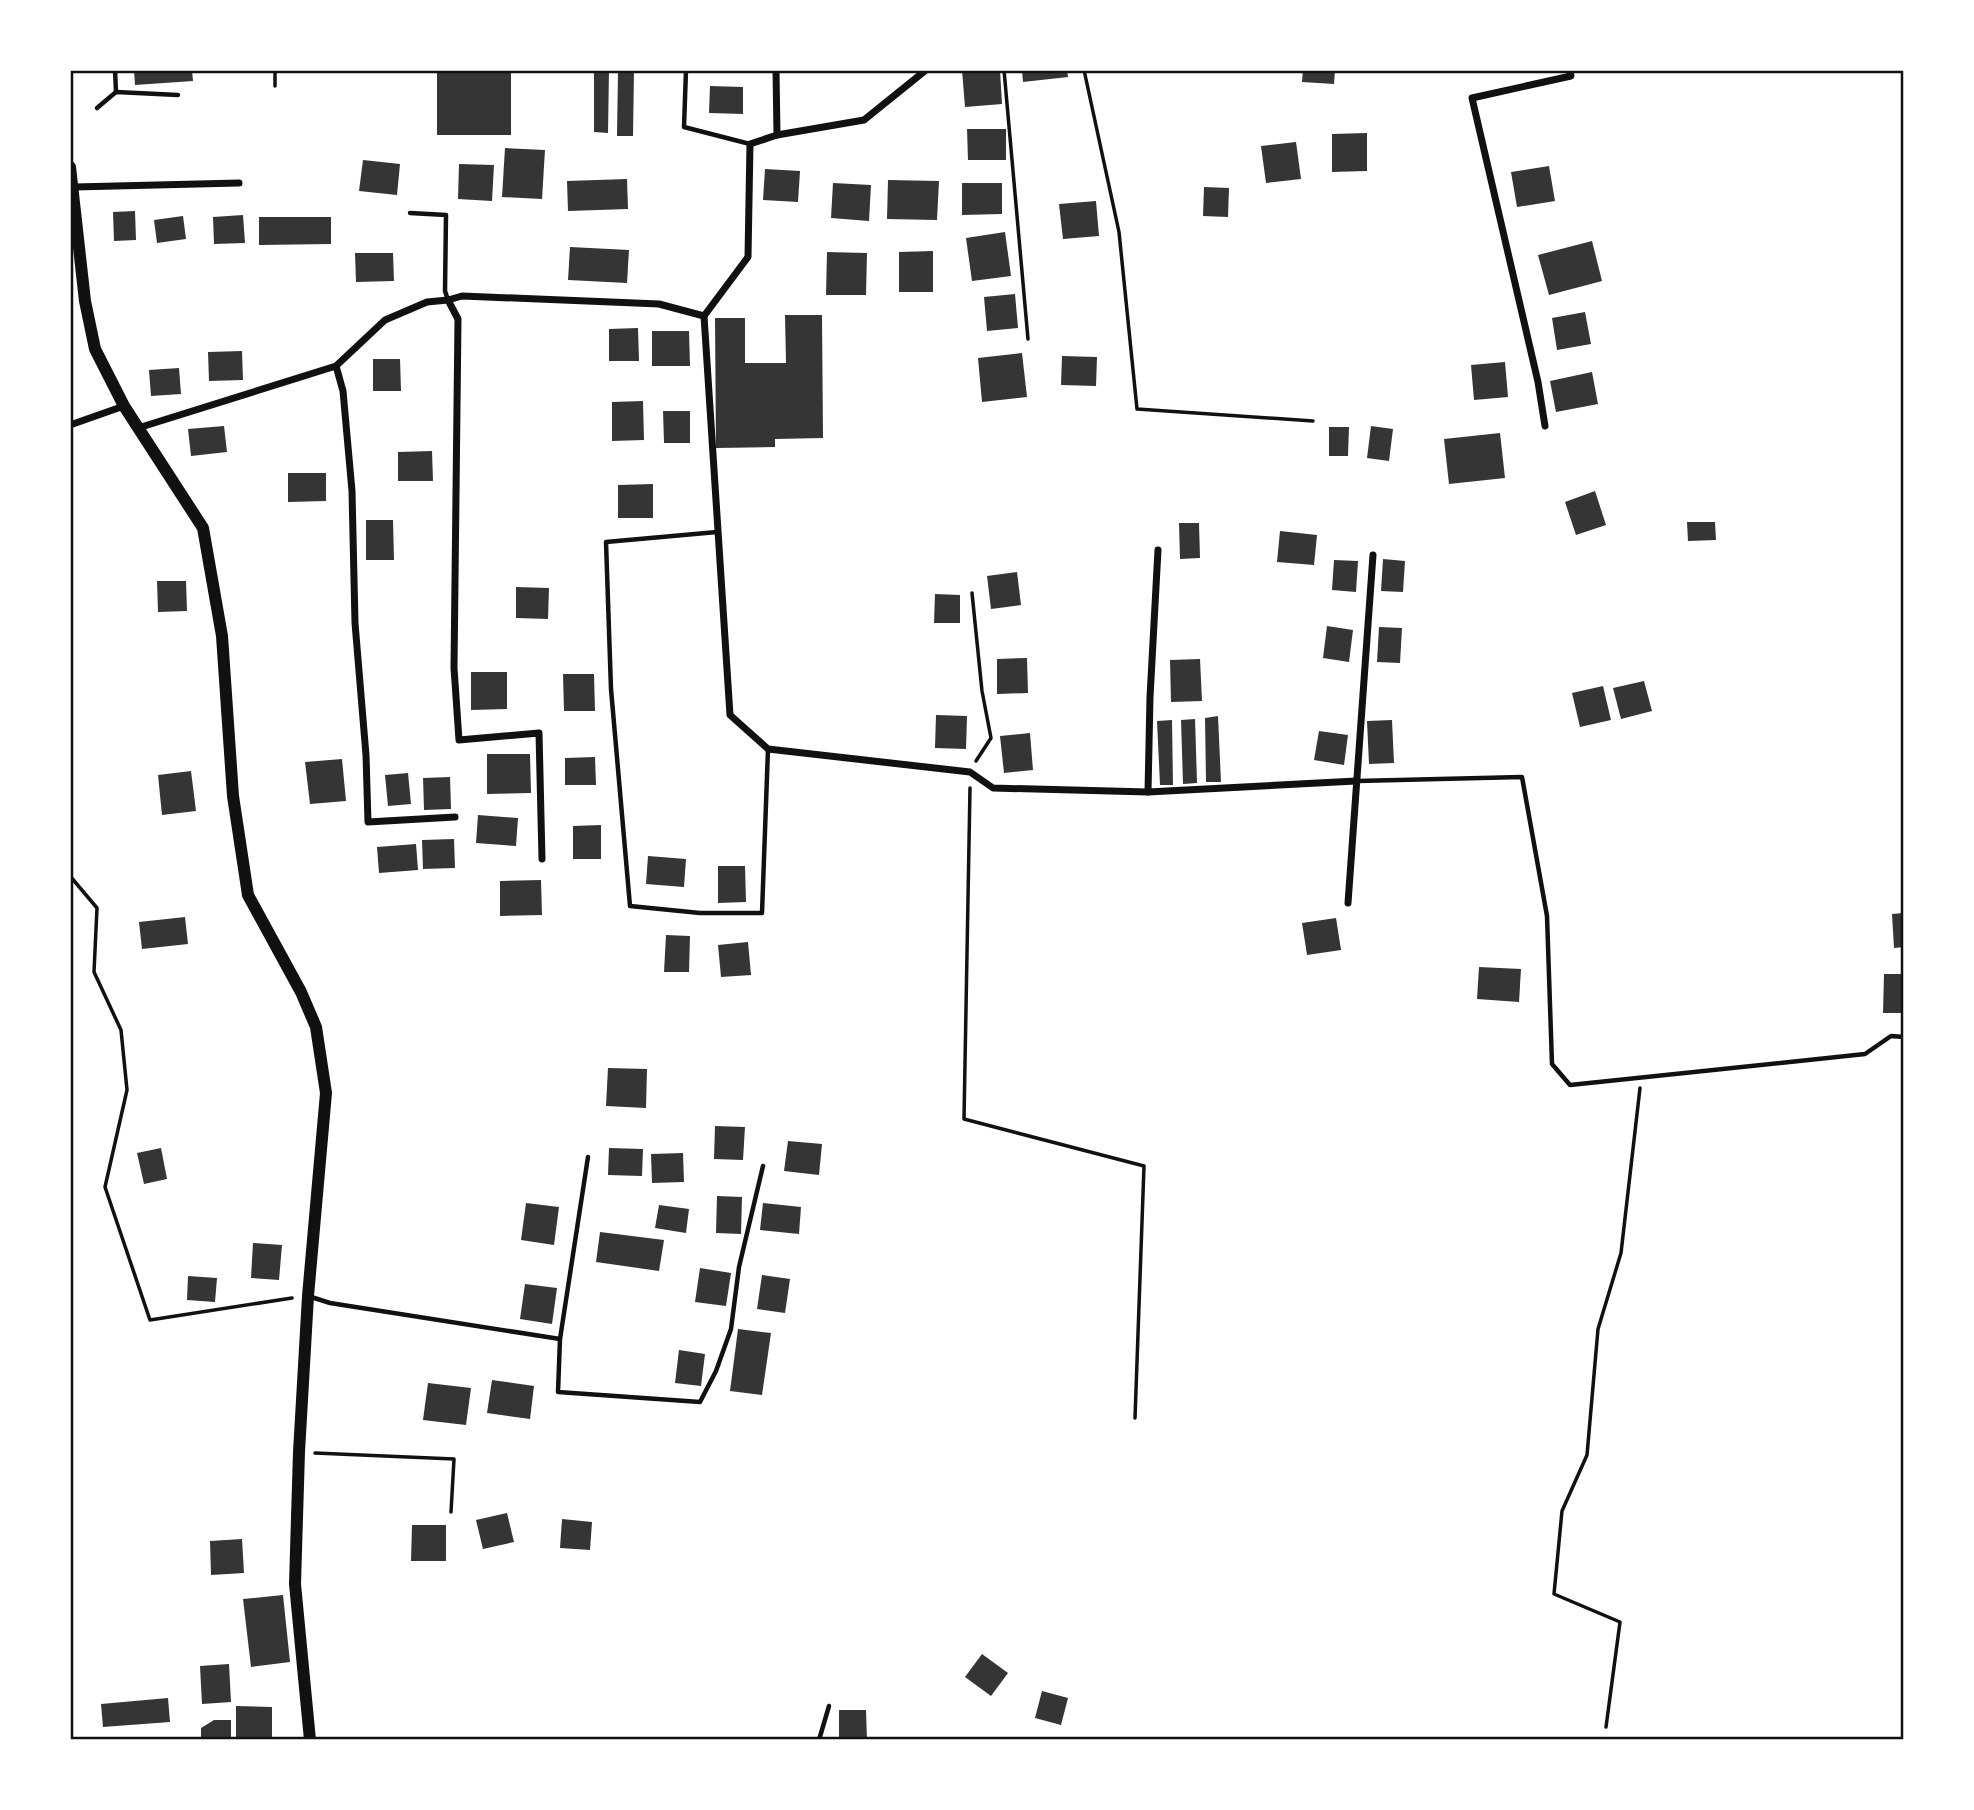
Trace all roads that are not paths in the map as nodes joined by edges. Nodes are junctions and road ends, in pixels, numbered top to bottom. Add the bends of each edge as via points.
1 (116, 70) edge
2 (686, 70) edge
3 (776, 70) edge
4 (926, 70) edge
5 (1570, 70) edge
6 (117, 92) junction
7 (178, 95) dead end
8 (97, 108) dead end
9 (776, 135) junction
10 (750, 144) junction
11 (70, 167) edge
12 (239, 183) dead end
13 (74, 187) junction
14 (410, 213) dead end
15 (448, 300) junction
16 (704, 316) junction
17 (337, 366) junction
18 (124, 406) junction
19 (70, 425) edge
20 (1545, 426) dead end
21 (138, 429) junction
22 (718, 532) junction
23 (1158, 550) dead end
24 (1373, 555) dead end
25 (768, 749) junction
26 (1356, 781) junction
27 (1148, 792) junction
28 (455, 817) dead end
29 (542, 859) dead end
30 (1348, 902) dead end
31 (1904, 1037) edge
32 (588, 1157) dead end
33 (764, 1166) dead end
34 (308, 1296) junction
35 (561, 1339) junction
36 (829, 1706) dead end
37 (310, 1740) edge
38 (819, 1740) edge

1 - 6 lane
2 - 10 lane via 684,127
3 - 9 street
4 - 9 street via 864,120
5 - 20 street via 1571,76 1472,98
6 - 7 lane
6 - 8 lane
9 - 10 street
10 - 16 street via 748,257
11 - 13 main road
12 - 13 street
13 - 18 main road via 85,301 95,349
14 - 15 lane via 446,215
15 - 16 street via 461,296 659,304
15 - 17 street via 427,302 385,320
15 - 29 street via 458,319 454,668 458,740 539,733
16 - 22 street
17 - 21 street
17 - 28 street via 352,491 368,822
18 - 19 street
18 - 21 main road
21 - 34 main road via 203,528 222,636 233,796 248,895 316,1027 326,1093
22 - 25 street via 730,715
22 - 25 lane via 606,542 611,689 630,906 700,914 762,913
23 - 27 street
24 - 26 street
25 - 27 street via 970,772 993,788
26 - 27 street
26 - 30 street
26 - 31 lane via 1522,777 1547,916 1552,1064 1570,1085 1865,1054 1891,1036
32 - 35 lane
33 - 35 lane via 739,1267 731,1329 700,1402 558,1392
34 - 35 lane
34 - 37 main road via 295,1584
36 - 38 lane

